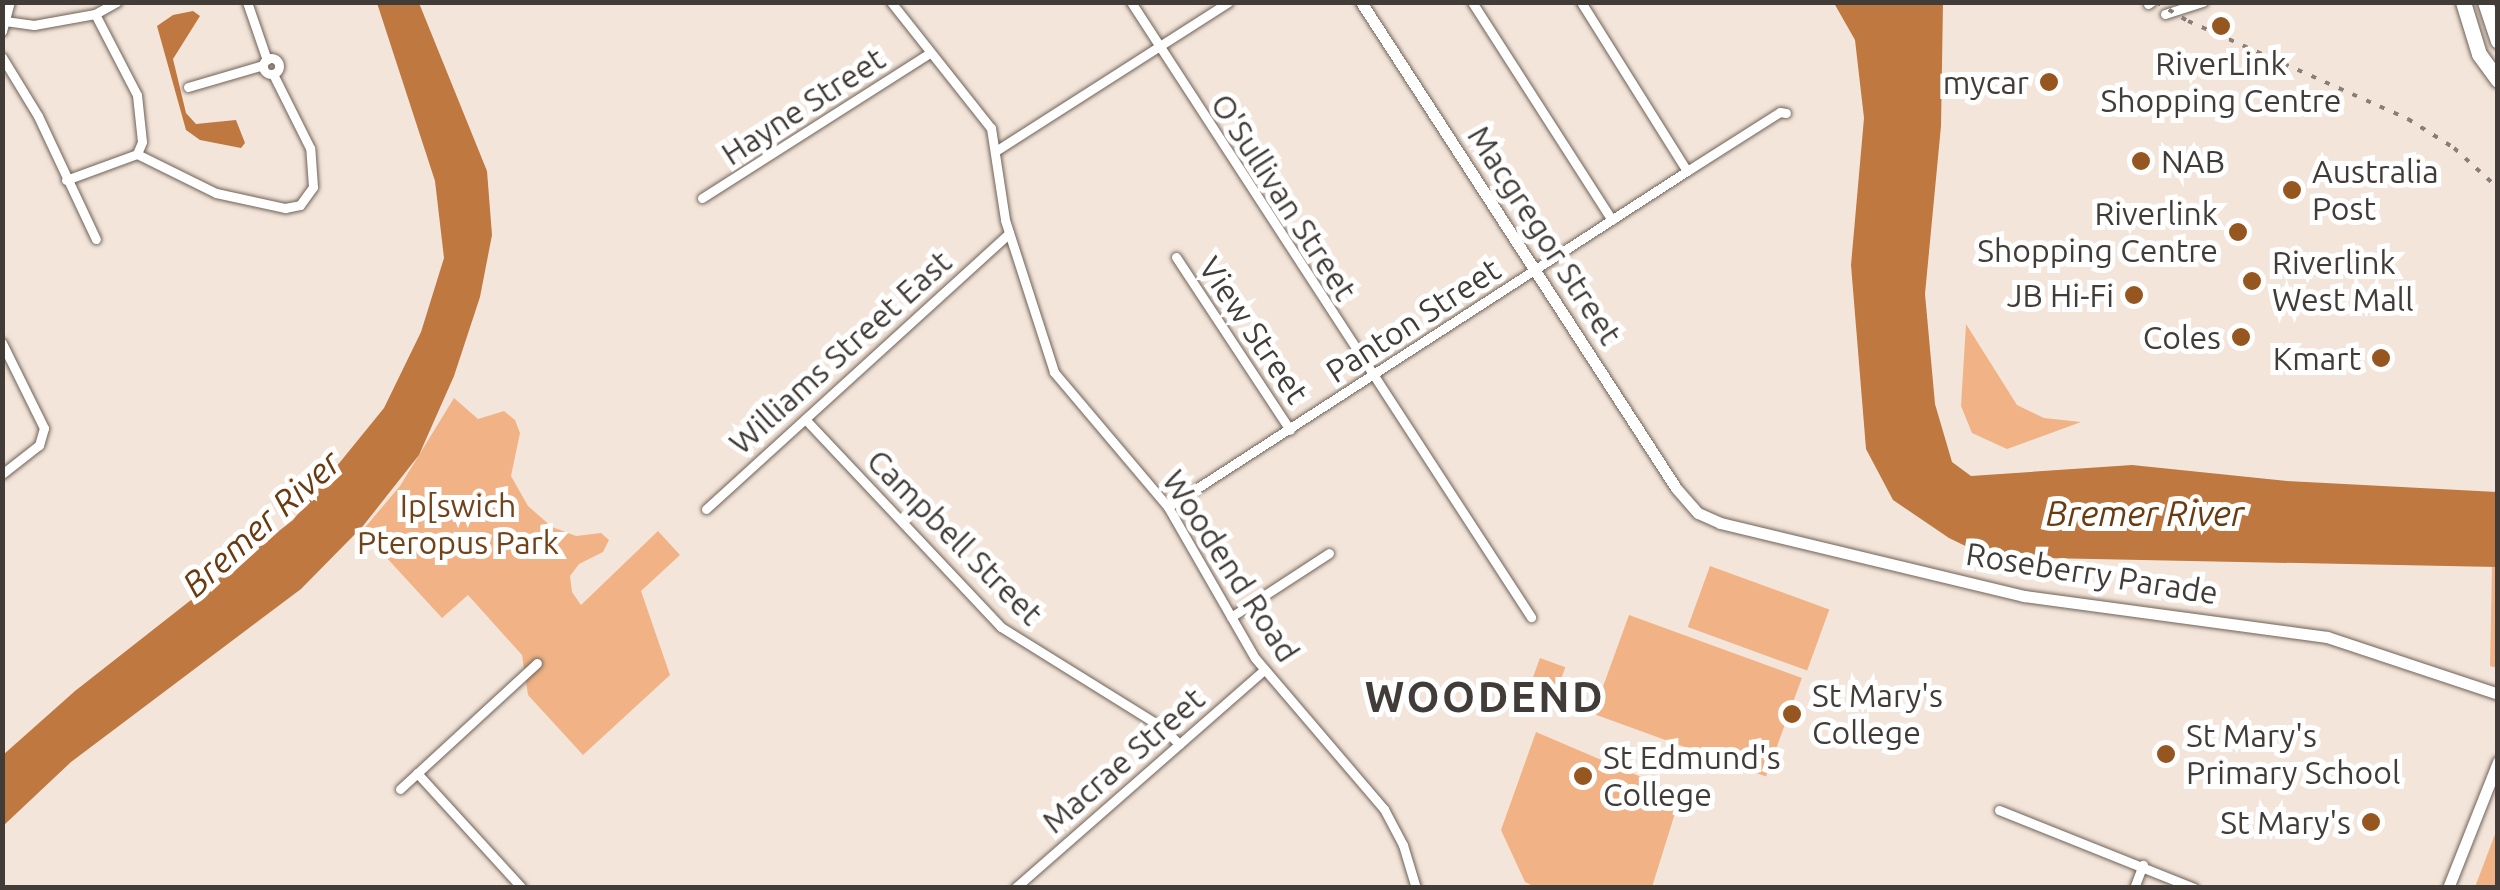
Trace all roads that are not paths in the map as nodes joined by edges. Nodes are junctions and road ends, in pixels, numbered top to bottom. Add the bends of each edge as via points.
1 (10, 2) edge
2 (117, 2) edge
3 (247, 2) edge
4 (891, 2) edge
5 (1130, 2) edge
6 (1228, 2) edge
7 (1361, 2) edge
8 (1472, 2) edge
9 (2203, 2) edge
10 (2462, 2) edge
11 (2485, 2) edge
12 (1586, 5) edge
13 (94, 14) junction
14 (2165, 14) dead end
15 (4, 26) edge
16 (2498, 41) edge
17 (1157, 48) junction
18 (930, 53) junction
19 (2, 58) edge
20 (265, 62) junction
21 (2498, 80) edge
22 (188, 87) dead end
23 (1786, 113) dead end
24 (997, 150) junction
25 (137, 154) junction
26 (1687, 171) junction
27 (66, 180) junction
28 (702, 198) dead end
29 (1612, 220) junction
30 (1009, 233) junction
31 (96, 239) dead end
32 (1176, 257) dead end
33 (1535, 270) junction
34 (2, 343) edge
35 (1372, 376) junction
36 (805, 418) junction
37 (1290, 430) junction
38 (2, 474) edge
39 (1682, 498) joint
40 (1168, 507) junction
41 (706, 509) dead end
42 (1329, 552) dead end
43 (1230, 617) junction
44 (1531, 617) dead end
45 (537, 663) dead end
46 (1264, 670) junction
47 (2498, 694) edge
48 (1179, 744) junction
49 (2498, 762) edge
50 (417, 773) junction
51 (400, 789) dead end
52 (1999, 810) dead end
53 (2143, 865) junction
54 (522, 888) edge
55 (1015, 888) edge
56 (1416, 888) edge
57 (2134, 888) edge
58 (2194, 888) edge
59 (2448, 888) edge

1 - 15 street
2 - 13 street
3 - 20 street
4 - 18 street, Woodend Road
5 - 17 street, O'Sullivan Street
6 - 17 street
7 - 33 street, Macgregor Street
8 - 29 street
9 - 14 street
10 - 21 main road via 2479,54
11 - 16 main road
12 - 26 street
13 - 15 street
13 - 25 street via 137,95
17 - 24 street
17 - 35 street, O'Sullivan Street
18 - 24 street, Woodend Road via 978,109
18 - 28 street, Hayne Street
19 - 27 street
20 - 22 street
20 - 25 street via 310,148 313,187 300,205 216,193
23 - 26 street, Panton Street
24 - 30 street, Woodend Road
25 - 27 street
26 - 29 street, Panton Street
27 - 31 street
29 - 33 street, Panton Street
30 - 36 street, Williams Street East
30 - 40 street, Woodend Road via 1054,372
32 - 37 street, View Street
33 - 35 street, Panton Street
33 - 39 street, Macgregor Street
34 - 38 street via 44,432 36,448
35 - 37 street, Panton Street
35 - 44 street, O'Sullivan Street
36 - 41 street, Williams Street East
36 - 48 street, Campbell Street via 1002,628
37 - 40 street, Panton Street
39 - 47 street, Roseberry Parade via 1720,523 1961,583 2327,637
40 - 43 street, Woodend Road
42 - 43 street
43 - 46 street, Woodend Road
45 - 50 street
46 - 48 street, Macrae Street
46 - 56 street, Woodend Road via 1384,810
48 - 55 street, Macrae Street
49 - 59 street
50 - 51 street
50 - 54 street
52 - 53 street
53 - 57 street
53 - 58 street

